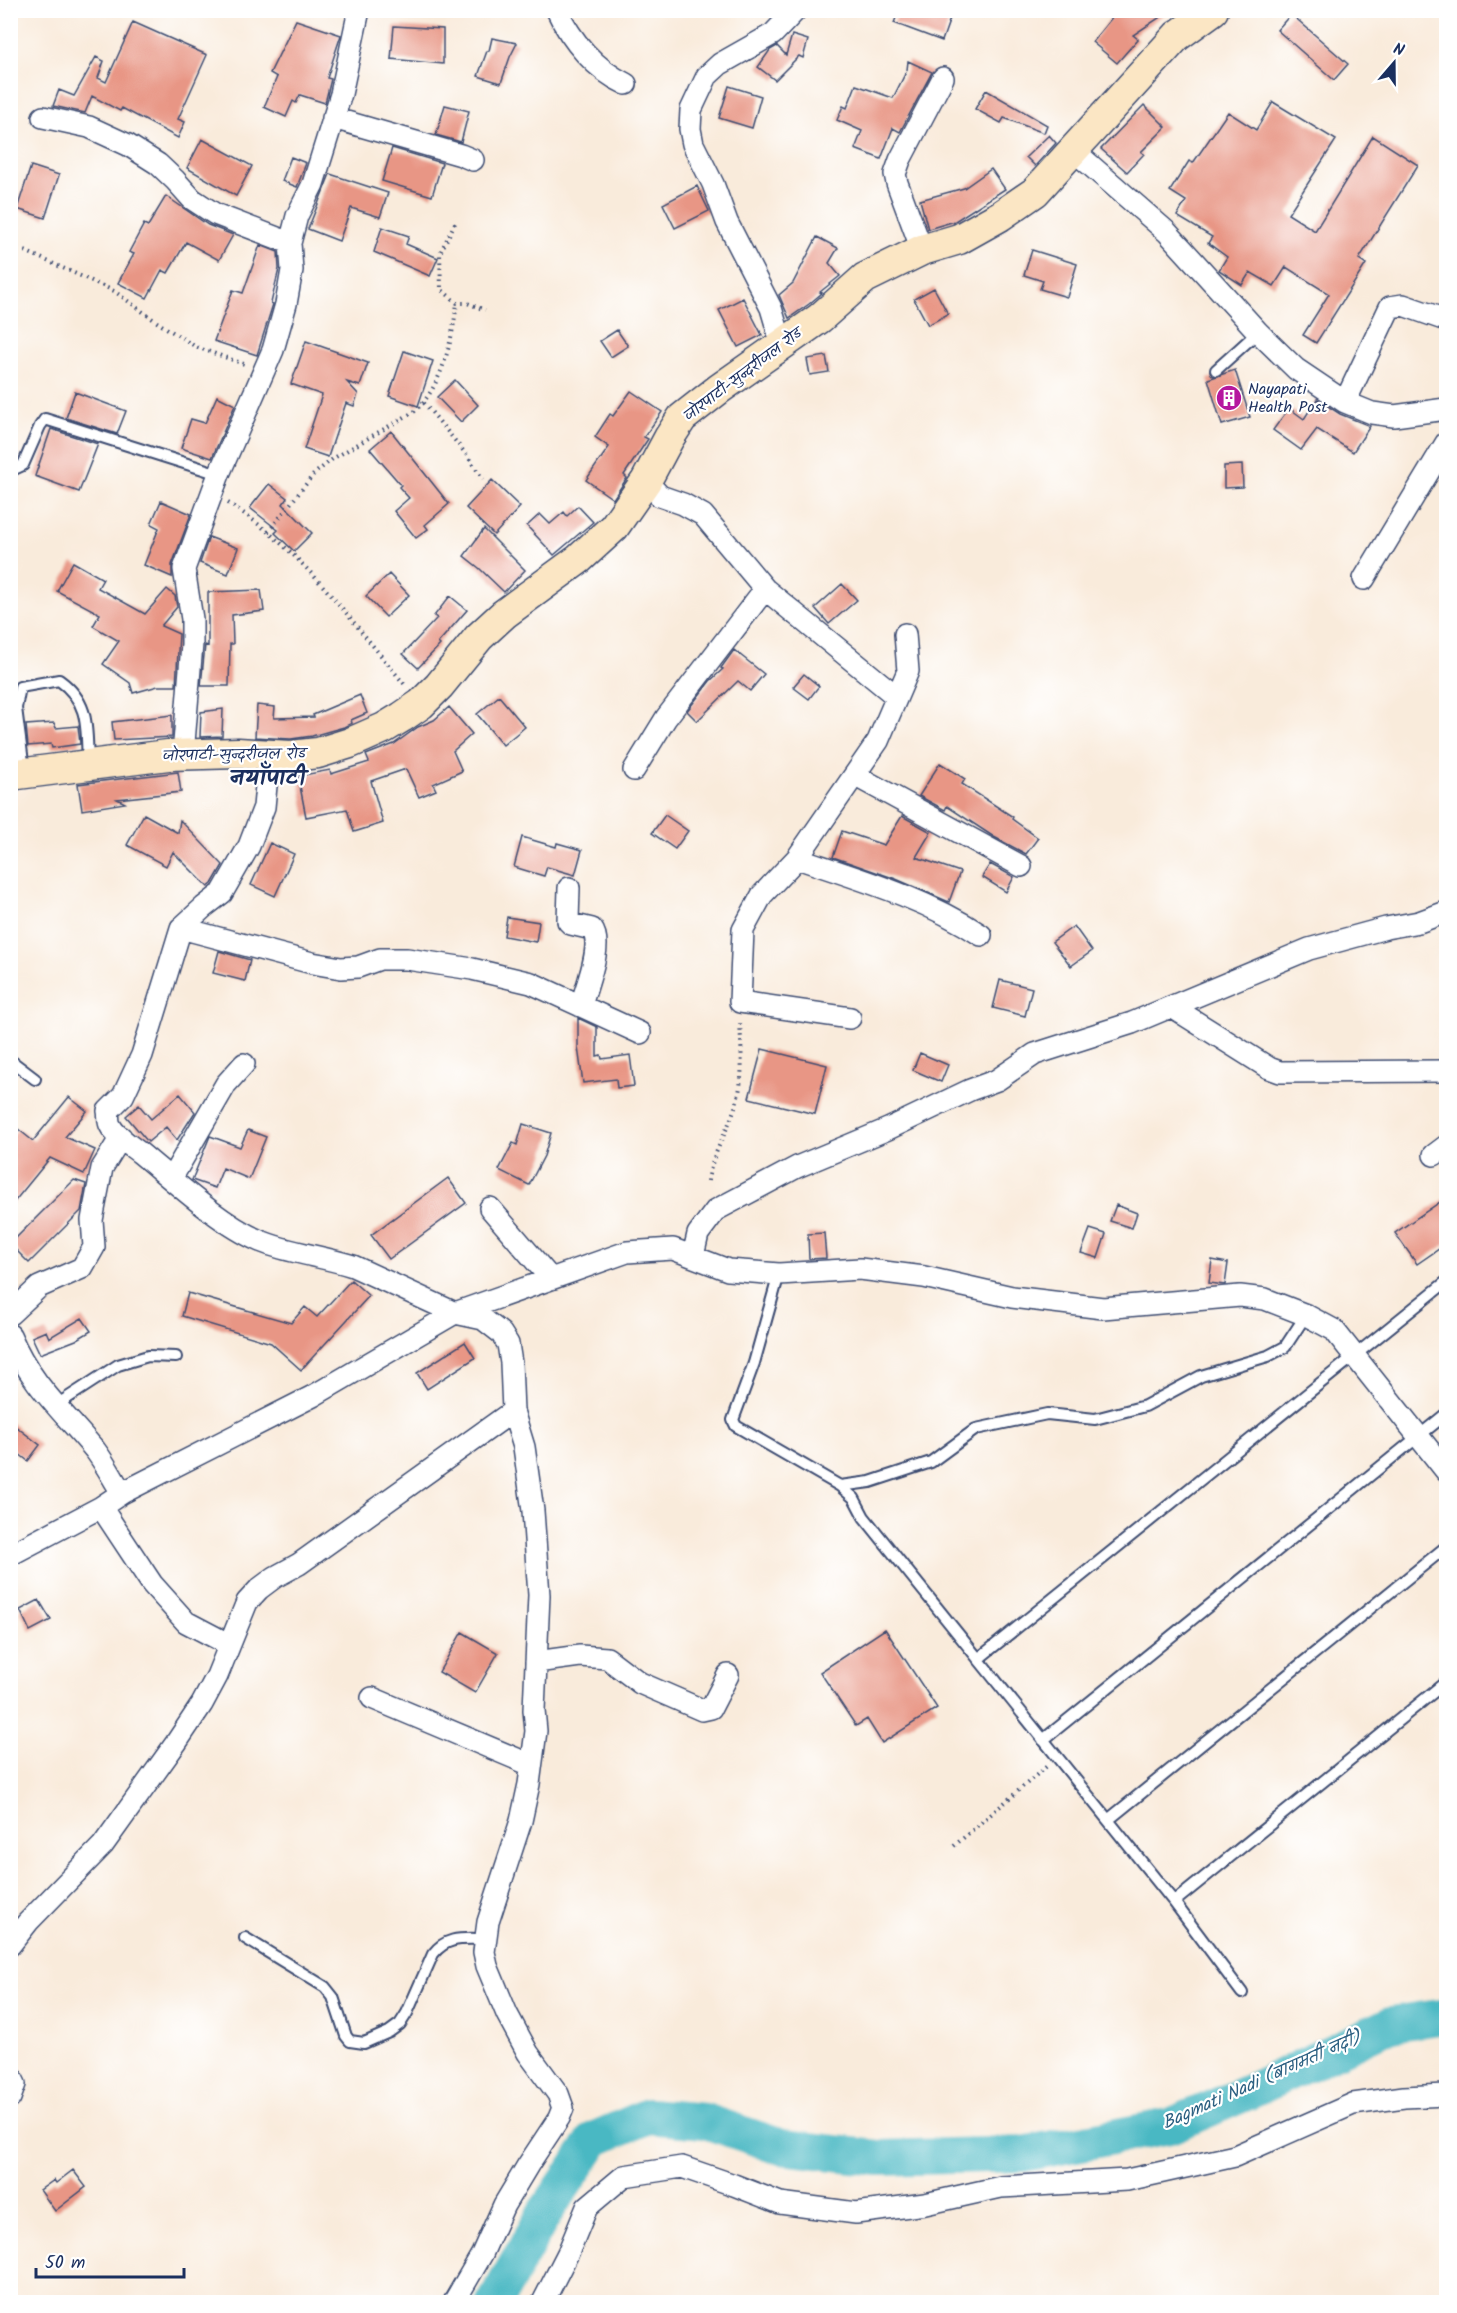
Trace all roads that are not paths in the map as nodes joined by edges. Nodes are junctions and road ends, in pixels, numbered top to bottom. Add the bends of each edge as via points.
1 (359, 10) edge
2 (557, 10) edge
3 (796, 10) edge
4 (1213, 10) edge
5 (943, 78) dead end
6 (627, 84) dead end
7 (43, 117) dead end
8 (333, 118) junction
9 (1073, 150) junction
10 (473, 160) dead end
11 (290, 243) junction
12 (922, 250) junction
13 (1446, 320) edge
14 (1258, 332) junction
15 (782, 345) junction
16 (1216, 370) dead end
17 (1345, 402) junction
18 (1446, 409) edge
19 (1446, 443) edge
20 (10, 471) edge
21 (646, 481) junction
22 (216, 483) junction
23 (1364, 579) dead end
24 (765, 589) junction
25 (905, 634) dead end
26 (897, 698) junction
27 (269, 754) junction
28 (183, 755) junction
29 (88, 764) junction
30 (634, 770) dead end
31 (17, 774) edge
32 (856, 776) junction
33 (796, 858) junction
34 (1021, 866) dead end
35 (569, 888) dead end
36 (1446, 912) edge
37 (181, 928) junction
38 (981, 935) dead end
39 (581, 1006) junction
40 (1172, 1007) junction
41 (850, 1018) dead end
42 (640, 1033) dead end
43 (10, 1060) edge
44 (244, 1064) dead end
45 (1446, 1071) edge
46 (35, 1079) dead end
47 (121, 1137) junction
48 (171, 1179) junction
49 (490, 1208) dead end
50 (693, 1256) junction
51 (779, 1274) junction
52 (551, 1279) junction
53 (1446, 1282) edge
54 (455, 1313) junction
55 (10, 1314) edge
56 (1306, 1315) junction
57 (10, 1335) edge
58 (1354, 1355) junction
59 (176, 1357) dead end
60 (55, 1406) junction
61 (513, 1411) junction
62 (1446, 1414) edge
63 (1419, 1437) junction
64 (1446, 1471) edge
65 (840, 1486) junction
66 (122, 1493) junction
67 (101, 1507) junction
68 (1446, 1547) edge
69 (10, 1555) edge
70 (228, 1644) junction
71 (978, 1659) junction
72 (536, 1662) junction
73 (728, 1675) dead end
74 (1446, 1682) edge
75 (372, 1698) dead end
76 (1043, 1740) junction
77 (531, 1765) junction
78 (1108, 1820) junction
79 (1174, 1902) junction
80 (245, 1938) dead end
81 (484, 1939) junction
82 (10, 1945) edge
83 (1242, 1993) dead end
84 (10, 2074) edge
85 (1446, 2095) edge
86 (10, 2098) edge
87 (454, 2302) edge
88 (543, 2302) edge

1 - 8 street
2 - 6 street via 566,30 593,61 611,77
3 - 15 street via 773,34 720,64 707,76 691,110 690,129 727,222 771,308
4 - 9 main road, जोरपाटी-सुन्दरीजल रोड via 1177,36
5 - 12 street via 895,174
7 - 11 street via 89,127 128,145 159,164 192,199 215,214
8 - 10 street
8 - 11 street
9 - 12 main road, जोरपाटी-सुन्दरीजल रोड via 1035,192 1000,216 959,239
9 - 14 street via 1167,232
11 - 22 street via 292,270 286,304 264,372
12 - 15 main road, जोरपाटी-सुन्दरीजल रोड via 865,278
13 - 17 street via 1403,305 1390,307
14 - 16 lane
14 - 17 street via 1296,369
15 - 21 main road, जोरपाटी-सुन्दरीजल रोड via 682,418
17 - 18 street via 1372,413 1394,416
19 - 23 street
20 - 22 lane via 23,465 45,419
21 - 24 street via 660,496 703,515
21 - 27 main road, जोरपाटी-सुन्दरीजल रोड via 614,527 579,559 504,614 421,704 384,728 350,743 318,753
22 - 28 street via 184,568 192,644
24 - 26 street
24 - 30 street via 666,718
25 - 26 street via 908,671
26 - 32 street via 878,741
27 - 28 main road, जोरपाटी-सुन्दरीजल रोड
27 - 37 street via 264,807 249,846 222,893
28 - 29 main road, जोरपाटी-सुन्दरीजल रोड
29 - 31 main road, जोरपाटी-सुन्दरीजल रोड
29 - 31 lane via 86,713 73,690 59,680 36,683 20,687 17,697
32 - 33 street
32 - 34 street
33 - 38 street via 924,904
33 - 41 street via 762,895 743,930 740,1002
35 - 39 street via 568,921 592,929 597,935
36 - 40 street via 1309,949
37 - 39 street via 341,968 380,959 407,959 472,969 531,983
37 - 47 street via 142,1055 123,1096 108,1111 110,1125
39 - 42 street
40 - 45 street via 1281,1072
40 - 50 street via 1035,1054 997,1080 797,1167 716,1210 698,1234
43 - 46 lane
44 - 48 street via 226,1084
47 - 48 street
47 - 55 street via 102,1168 92,1220 94,1247 82,1268 39,1287
48 - 54 street via 237,1229 260,1241 353,1266
49 - 52 street
50 - 51 street via 728,1270
50 - 52 street via 673,1249 627,1252
51 - 56 street via 860,1269 924,1277 1011,1297 1103,1308 1240,1296 1265,1299
51 - 65 lane via 733,1420 736,1426
52 - 54 street
53 - 58 lane
54 - 61 street via 483,1319 508,1344
54 - 66 street via 313,1396
56 - 58 street via 1334,1330
56 - 65 lane via 1285,1347 1201,1376 1145,1406 1095,1419 1047,1413 976,1429 931,1462 870,1482
57 - 60 street via 21,1360
58 - 63 street
58 - 71 lane
59 - 60 lane via 148,1356 118,1365
60 - 66 street via 96,1451
61 - 70 street via 259,1589 247,1602
61 - 72 street via 524,1447 533,1511 539,1595
62 - 63 lane
63 - 64 street
63 - 76 lane
65 - 71 lane via 854,1498 864,1517
66 - 67 street
67 - 69 street
67 - 70 street via 152,1584 186,1622
68 - 78 lane
70 - 82 street via 202,1704 121,1821
71 - 76 lane
72 - 73 street via 580,1656 607,1658 640,1683 702,1710 711,1708
72 - 77 street via 536,1731
74 - 79 lane
75 - 77 street
76 - 78 lane
77 - 81 street via 521,1821
78 - 79 lane
79 - 83 lane
80 - 81 lane via 325,1987 333,1997 346,2036 350,2041 364,2043 400,2024 439,1946 455,1939
81 - 87 street via 487,1966 507,2014 563,2108 504,2205
84 - 86 street via 15,2084
85 - 88 street via 1353,2104 1235,2156 1127,2180 1001,2187 925,2204 856,2213 780,2203 682,2167 624,2176 587,2206

